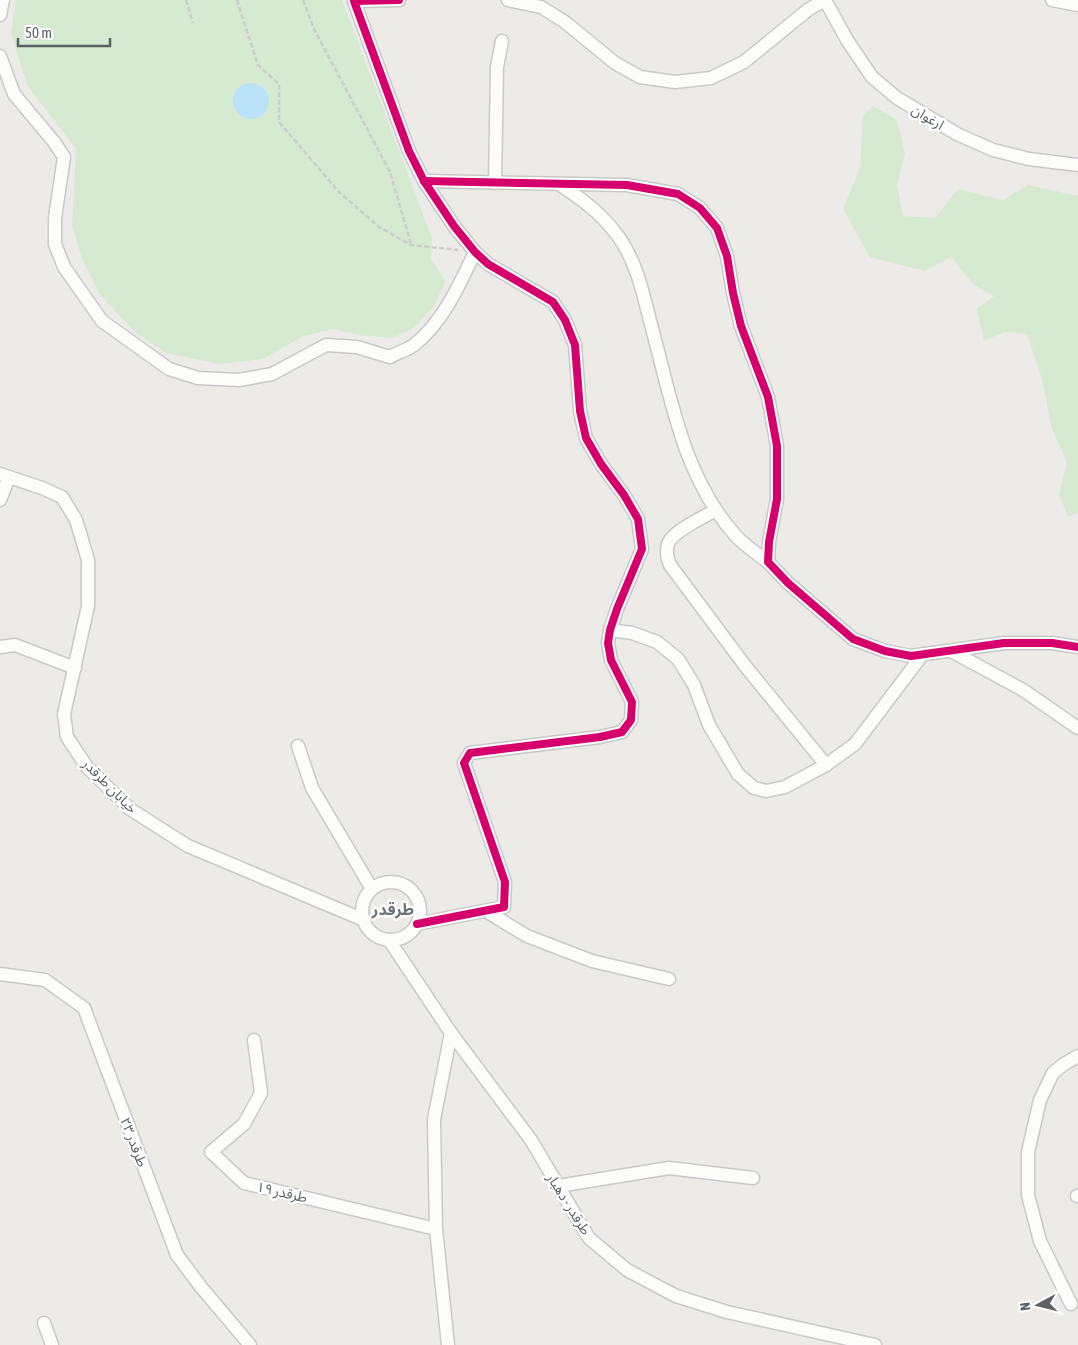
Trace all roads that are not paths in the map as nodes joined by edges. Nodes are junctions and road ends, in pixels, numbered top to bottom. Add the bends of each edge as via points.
1 (2, 0) edge
2 (354, 0) edge
3 (399, 0) edge
4 (508, 0) edge
5 (825, 0) edge
6 (1052, 0) edge
7 (1078, 6) edge
8 (0, 14) edge
9 (502, 41) dead end
10 (0, 56) edge
11 (1078, 165) edge
12 (424, 181) junction
13 (496, 183) junction
14 (559, 184) junction
15 (475, 252) junction
16 (4, 476) edge
17 (0, 500) edge
18 (716, 510) junction
19 (768, 562) junction
20 (610, 630) junction
21 (0, 647) edge
22 (1078, 647) edge
23 (951, 651) junction
24 (923, 654) junction
25 (75, 668) junction
26 (1078, 728) edge
27 (298, 746) dead end
28 (826, 765) junction
29 (372, 889) junction
30 (486, 911) junction
31 (364, 920) junction
32 (417, 924) junction
33 (389, 940) junction
34 (0, 974) edge
35 (669, 979) dead end
36 (451, 1033) junction
37 (254, 1040) dead end
38 (1078, 1056) edge
39 (753, 1178) dead end
40 (558, 1186) junction
41 (436, 1229) junction
42 (1071, 1304) dead end
43 (44, 1323) dead end
44 (52, 1345) edge
45 (250, 1345) edge
46 (448, 1345) edge
47 (875, 1345) edge

1 - 8 street
2 - 3 street
2 - 12 street via 409,151
4 - 5 street via 541,7 565,22 615,63 640,77 675,82 711,78 744,62 809,9
5 - 11 street, ارغوان via 872,77 897,98 958,134 993,150 1029,159
6 - 7 street
9 - 13 street via 497,67
10 - 15 street via 14,94 64,156 55,218 55,244 64,267 102,321 169,369 198,378 239,380 272,374 326,345 357,347 390,357 413,345 435,324 454,295
12 - 13 street
12 - 15 street
13 - 14 street
14 - 18 street via 593,208 619,237 637,272 678,430 693,469
14 - 19 street via 627,185 678,194 700,208 717,228 727,256 741,326 768,397 778,446 777,499
15 - 20 street via 488,264 553,302 565,320 575,345 580,411 586,438 638,520 642,549
16 - 17 street
16 - 25 street, خیابان طرقدر via 62,497 76,520 88,560 88,606
18 - 19 street via 737,537
18 - 28 street via 669,541 666,553 670,565 746,667
19 - 24 street via 853,639 911,656
20 - 28 street via 632,632 656,642 678,659 694,685 709,725 724,752 738,774 754,788 766,791 785,787
20 - 30 street via 611,660 632,702 631,720 622,732 470,753 464,763 505,882 504,907
21 - 25 street via 15,645
22 - 23 street via 1004,643
23 - 24 street
23 - 26 street via 1023,690
24 - 28 street via 855,744
25 - 31 street, خیابان طرقدر via 64,714 67,737 87,767 130,809 188,846
27 - 29 street via 312,788
29 - 31 street via 362,909
29 - 32 street via 394,882 413,892 419,902
30 - 32 street
30 - 35 street via 536,940 592,960
31 - 33 street via 378,937
32 - 33 street via 401,939
33 - 36 street, طرقدر - دهبار
34 - 45 street, طرقدر ۲۳ via 45,980 84,1008 177,1255
36 - 40 street, طرقدر - دهبار via 531,1140
36 - 41 street via 434,1119
37 - 41 street, طرقدر ۱۹ via 261,1093 244,1124 211,1152 244,1183
38 - 42 street via 1053,1073 1040,1100 1028,1152 1028,1195 1040,1241
39 - 40 street via 669,1168
40 - 47 street, طرقدر - دهبار via 589,1238 627,1270 676,1296 727,1312
41 - 46 street
43 - 44 street

